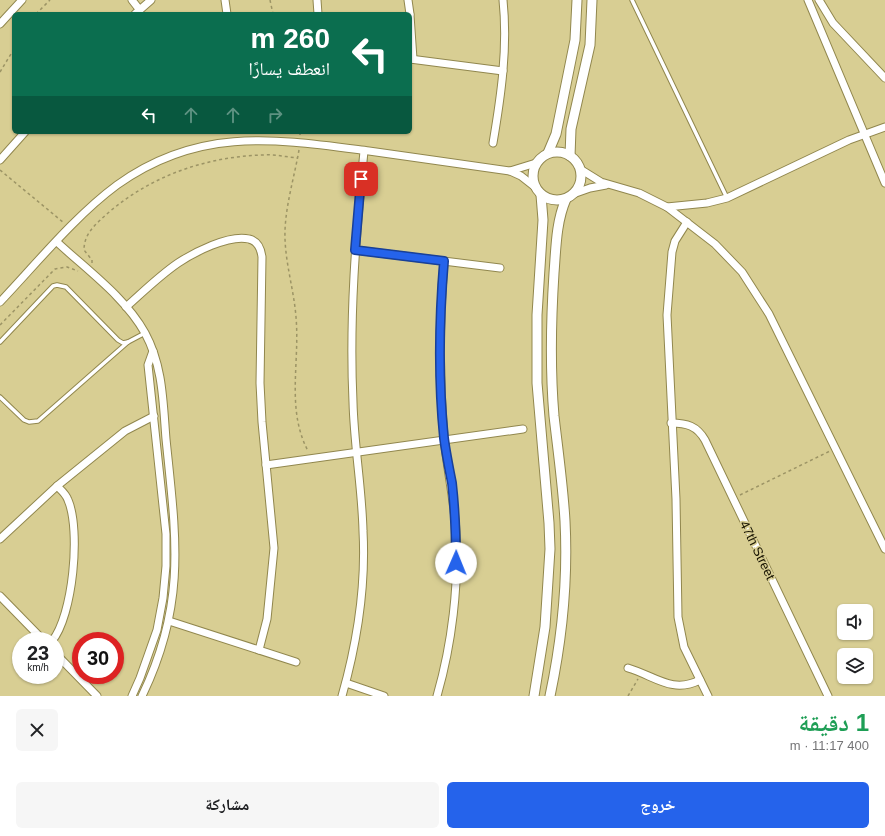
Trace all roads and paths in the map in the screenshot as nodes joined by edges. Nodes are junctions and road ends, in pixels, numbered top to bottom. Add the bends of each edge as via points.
1 (22, 0) edge
2 (50, 0) edge
3 (132, 0) edge
4 (151, 0) edge
5 (225, 0) edge
6 (270, 0) edge
7 (316, 0) edge
8 (408, 0) edge
9 (503, 0) edge
10 (577, 0) edge
11 (592, 0) edge
12 (632, 0) edge
13 (808, 0) edge
14 (819, 0) edge
15 (38, 12) edge
16 (137, 12) edge
17 (228, 12) edge
18 (273, 12) edge
19 (318, 12) edge
20 (410, 12) edge
21 (0, 24) edge
22 (12, 51) edge
23 (412, 59) edge
24 (503, 71) junction
25 (0, 72) edge
26 (885, 78) edge
27 (885, 127) edge
28 (24, 134) edge
29 (238, 134) edge
30 (300, 134) edge
31 (865, 135) junction
32 (238, 140) junction
33 (301, 143) junction
34 (493, 143) dead end
35 (364, 151) junction
36 (548, 153) junction
37 (570, 156) junction
38 (298, 158) junction
39 (0, 160) edge
40 (536, 163) junction
41 (580, 169) junction
42 (0, 170) edge
43 (510, 171) junction
44 (885, 183) edge
45 (608, 185) junction
46 (535, 187) junction
47 (541, 195) junction
48 (569, 196) junction
49 (727, 198) junction
50 (667, 207) junction
51 (687, 222) junction
52 (71, 226) junction
53 (57, 242) junction
54 (355, 250) junction
55 (444, 261) junction
56 (500, 268) dead end
57 (87, 269) junction
58 (0, 302) edge
59 (126, 307) junction
60 (0, 325) edge
61 (145, 333) junction
62 (0, 342) edge
63 (128, 342) junction
64 (153, 351) junction
65 (0, 397) edge
66 (154, 416) junction
67 (671, 423) junction
68 (522, 429) dead end
69 (444, 440) junction
70 (835, 448) junction
71 (356, 452) junction
72 (312, 458) junction
73 (266, 465) junction
74 (57, 486) junction
75 (732, 498) junction
76 (0, 539) edge
77 (885, 550) edge
78 (0, 596) edge
79 (169, 620) junction
80 (35, 632) edge
81 (58, 632) edge
82 (259, 650) junction
83 (64, 662) edge
84 (296, 662) dead end
85 (628, 668) dead end
86 (642, 672) junction
87 (700, 680) junction
88 (346, 683) junction
89 (97, 696) edge
90 (132, 696) edge
91 (142, 696) edge
92 (342, 696) edge
93 (384, 696) edge
94 (437, 696) edge
95 (534, 696) edge
96 (550, 696) edge
97 (628, 696) edge
98 (708, 696) edge
99 (828, 696) edge

1 - 21 street
2 - 15 path
3 - 16 street
4 - 16 street
5 - 17 street
6 - 18 path
7 - 19 street
8 - 20 street
9 - 24 street
10 - 36 street via 575,40 556,134
11 - 37 street via 590,45 571,129
12 - 49 lane
13 - 31 street
14 - 26 street via 833,23
22 - 25 path
23 - 24 street
24 - 34 street
27 - 31 street
28 - 39 street
29 - 32 street
30 - 33 path
31 - 44 street
31 - 49 street via 849,140
32 - 33 street
32 - 52 street via 198,148 149,166 104,195
33 - 35 street
33 - 38 path
35 - 43 street
35 - 54 street
36 - 37 street via 559,152
36 - 40 street
37 - 41 street
38 - 57 path via 263,155 228,158 189,167 158,180 117,206 86,235 84,250 92,260
38 - 72 path via 285,239 296,318 294,399 298,426
40 - 43 street
40 - 46 street via 533,172
41 - 45 street
41 - 48 street via 579,185
42 - 52 path via 59,220
43 - 46 street
45 - 48 street
45 - 50 street via 639,193
46 - 47 street
47 - 48 street via 553,200
47 - 95 street via 543,220 537,315 537,383 550,549 545,627
48 - 96 street via 560,214 557,229 552,342 554,416 565,523 565,576 560,636
49 - 50 street
50 - 51 street
51 - 67 street via 675,241 668,286
51 - 70 street via 729,258 764,304
52 - 53 street
53 - 57 street
53 - 58 street
54 - 55 street
54 - 71 street via 351,310
55 - 56 street
55 - 69 street via 440,361
57 - 59 street
57 - 60 path via 83,273 67,267 55,269
59 - 61 street
59 - 73 street via 190,255 235,240 249,239 256,243 262,257 260,383
61 - 63 lane
61 - 64 street
62 - 63 lane via 53,286 57,285 66,287 118,340 122,343
63 - 65 lane via 38,421 24,420
64 - 66 street via 148,365
64 - 79 street via 161,383 176,534 176,578
66 - 74 street via 125,431
66 - 90 street via 166,534 165,582 152,645
67 - 75 street, 47th Street via 688,424 702,435
67 - 87 street via 676,499 679,627 684,647
68 - 69 street
69 - 71 street
69 - 94 street via 452,485 456,578 452,624
70 - 75 path
70 - 77 street
71 - 72 street
71 - 88 street via 361,491 363,572 360,609
72 - 73 street
73 - 82 street via 274,548 267,618
74 - 76 street
74 - 81 street via 64,493 71,510 73,567 71,590
75 - 99 street, 47th Street
78 - 80 street
79 - 82 street
79 - 91 street via 157,662
82 - 84 street
83 - 89 street
85 - 86 street
86 - 87 street via 677,686
86 - 97 path
87 - 98 street
88 - 92 street
88 - 93 street

